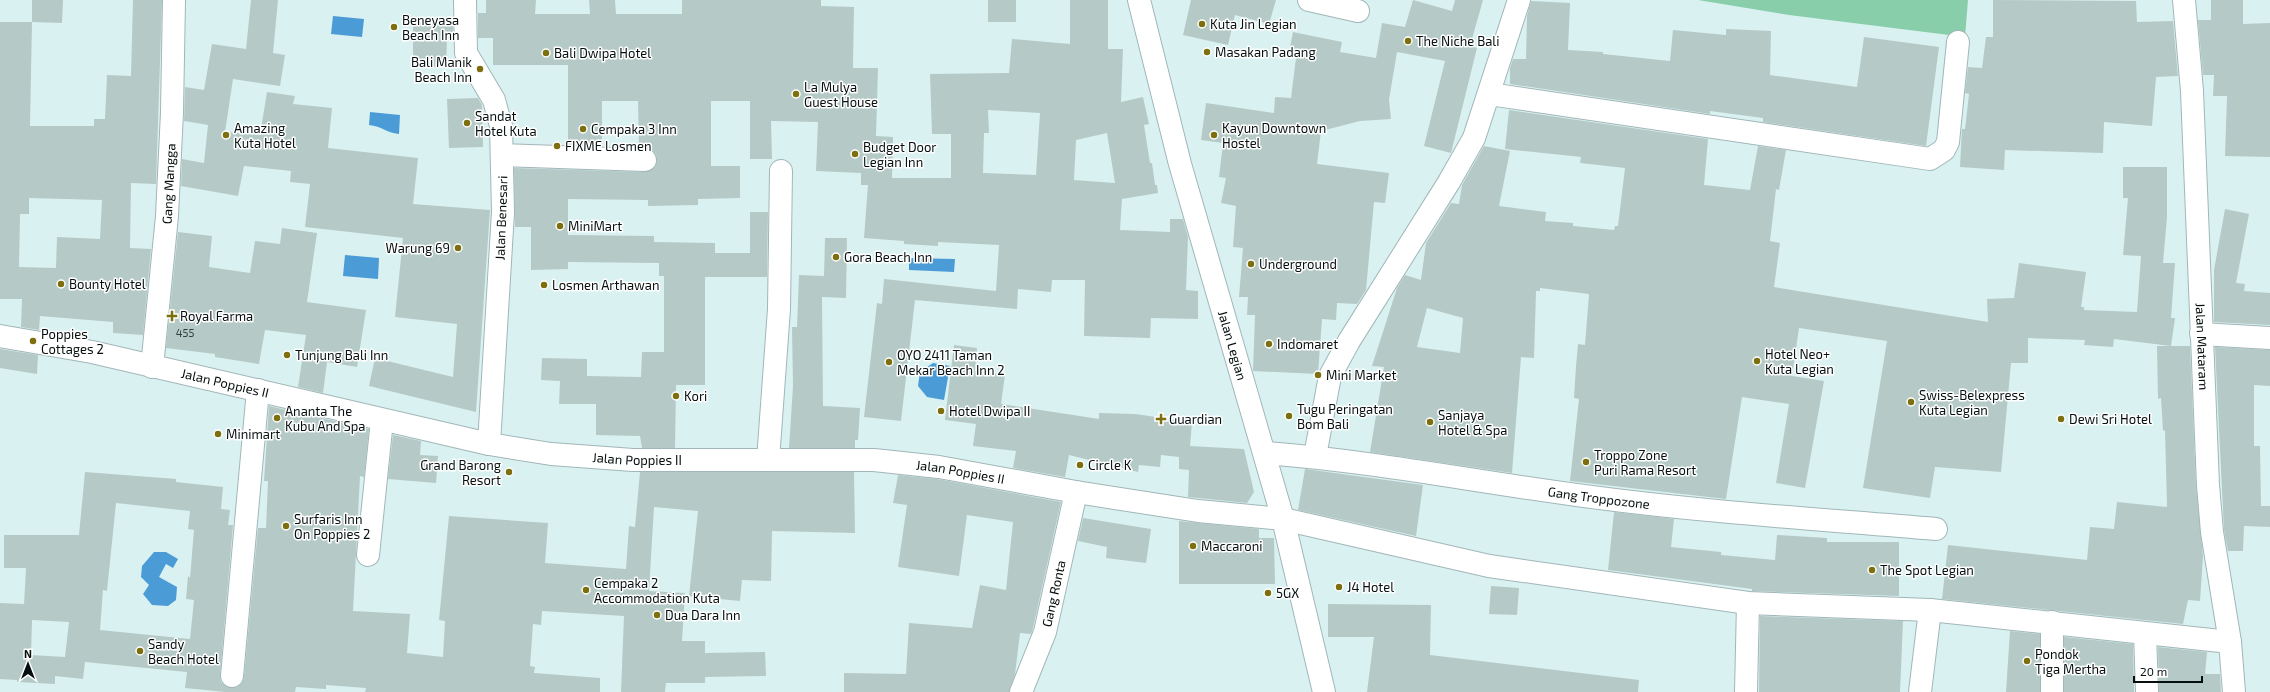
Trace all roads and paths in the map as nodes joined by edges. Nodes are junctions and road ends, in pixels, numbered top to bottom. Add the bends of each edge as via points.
1 (174, 0) edge
2 (465, 0) edge
3 (1138, 0) edge
4 (1309, 0) edge
5 (1519, 0) edge
6 (2184, 0) edge
7 (1358, 11) dead end
8 (1958, 42) dead end
9 (1489, 94) junction
10 (502, 155) junction
11 (645, 160) dead end
12 (781, 171) dead end
13 (2201, 334) junction
14 (0, 336) edge
15 (2270, 338) edge
16 (152, 367) junction
17 (258, 390) junction
18 (382, 420) junction
19 (490, 444) junction
20 (1265, 453) junction
21 (1315, 456) junction
22 (768, 460) junction
23 (1076, 492) junction
24 (1283, 519) junction
25 (1936, 529) dead end
26 (368, 555) dead end
27 (1748, 603) junction
28 (1930, 610) junction
29 (2052, 622) junction
30 (2146, 634) junction
31 (2230, 642) junction
32 (232, 676) dead end
33 (1021, 692) edge
34 (1324, 692) edge
35 (1746, 692) edge
36 (1920, 692) edge
37 (2052, 692) edge
38 (2147, 692) edge
39 (2234, 692) edge

1 - 16 street, Gang Mangga via 167,216
2 - 10 street, Jalan Benesari via 466,54 494,100 501,126
3 - 20 street, Jalan Legian via 1180,164
4 - 7 street
5 - 9 street
6 - 13 street, Jalan Mataram via 2192,91
8 - 9 street via 1948,142 1944,150 1930,159
9 - 21 street via 1474,138 1330,376
10 - 11 street
10 - 19 street, Jalan Benesari via 502,212
12 - 22 street via 779,309
13 - 15 street
13 - 31 street, Jalan Mataram via 2212,532
14 - 16 street, Jalan Poppies II via 92,352
16 - 17 street, Jalan Poppies II
17 - 18 street, Jalan Poppies II
17 - 32 street
18 - 19 street, Jalan Poppies II
18 - 26 street
19 - 22 street, Jalan Poppies II via 551,454 633,460
20 - 21 street, Gang Troppozone
20 - 24 street, Jalan Legian
21 - 25 street, Gang Troppozone via 1614,500 1751,516
22 - 23 street, Jalan Poppies II via 874,460 939,467
23 - 24 street, Jalan Poppies II via 1198,511
23 - 33 street, Gang Ronta via 1045,632
24 - 27 street, Jalan Poppies II via 1489,566
24 - 34 street, Jalan Legian
27 - 28 street, Jalan Poppies II
27 - 35 street
28 - 29 street, Jalan Poppies II
28 - 36 street
29 - 30 street, Jalan Poppies II
29 - 37 street
30 - 31 street, Jalan Poppies II
30 - 38 street
31 - 39 street, Jalan Mataram

